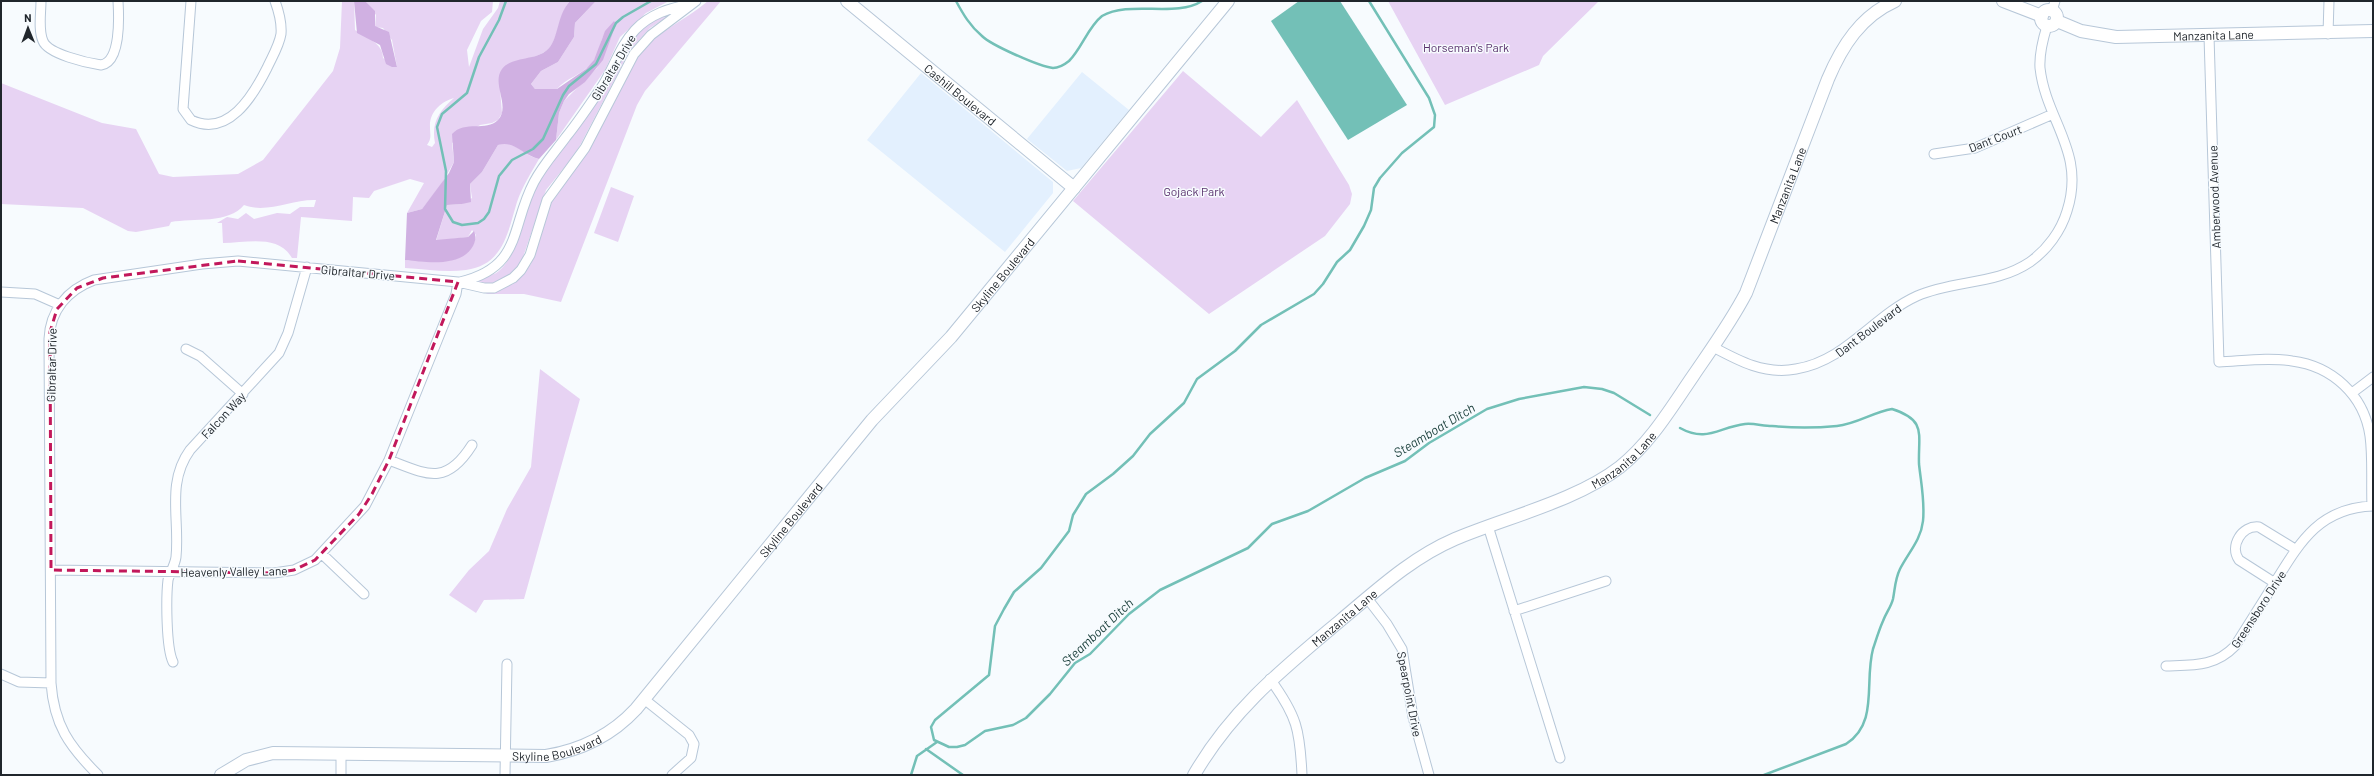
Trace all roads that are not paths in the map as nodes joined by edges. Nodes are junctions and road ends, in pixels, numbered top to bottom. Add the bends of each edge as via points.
1 (41, 1) edge
2 (118, 1) edge
3 (191, 1) edge
4 (275, 1) edge
5 (847, 1) edge
6 (1228, 1) edge
7 (1895, 1) edge
8 (2003, 1) edge
9 (2329, 1) edge
10 (693, 2) edge
11 (2051, 15) edge
12 (2373, 31) edge
13 (2328, 34) junction
14 (2209, 36) junction
15 (2053, 114) junction
16 (1934, 154) dead end
17 (1074, 188) junction
18 (307, 267) junction
19 (458, 282) junction
20 (1, 292) edge
21 (60, 304) junction
22 (1712, 347) junction
23 (186, 349) dead end
24 (2373, 377) edge
25 (2352, 393) junction
26 (243, 394) junction
27 (472, 445) dead end
28 (389, 460) junction
29 (2373, 506) edge
30 (1488, 526) junction
31 (2295, 549) junction
32 (322, 554) junction
33 (51, 570) junction
34 (171, 572) junction
35 (1606, 581) dead end
36 (2275, 583) junction
37 (364, 594) dead end
38 (1366, 598) junction
39 (1514, 611) junction
40 (173, 662) dead end
41 (507, 664) dead end
42 (2166, 666) dead end
43 (1, 674) edge
44 (1270, 679) junction
45 (51, 683) junction
46 (644, 699) junction
47 (341, 754) junction
48 (506, 757) junction
49 (1560, 758) dead end
50 (98, 775) edge
51 (221, 775) edge
52 (341, 775) edge
53 (505, 775) edge
54 (672, 775) edge
55 (1194, 775) edge
56 (1302, 775) edge
57 (1430, 775) edge

1 - 2 street via 41,36 46,47 51,51 96,64 107,64 112,59 119,27
3 - 4 street via 182,105 191,120 209,124 227,120 259,84 279,42 280,19
5 - 17 street, Cashill Boulevard
6 - 17 street, Skyline Boulevard
7 - 22 street, Manzanita Lane via 1860,26 1835,62 1746,293
8 - 11 street, Manzanita Lane
9 - 13 street
10 - 19 street, Gibraltar Drive via 658,13 635,30 624,44 610,74 593,100 537,176 525,202 514,241 506,254 481,275
10 - 19 street, Gibraltar Drive via 684,12 651,35 634,54 585,148 546,200 530,255 521,270 513,278 494,288
11 - 14 street, Manzanita Lane via 2081,31 2110,36
11 - 15 street, Dant Boulevard via 2041,51 2040,69
12 - 13 street, Manzanita Lane
13 - 14 street, Manzanita Lane
14 - 25 street, Amberwood Avenue via 2218,362 2290,360 2304,363 2330,373
15 - 16 street, Dant Court via 1975,148
15 - 22 street, Dant Boulevard via 2069,153 2072,167 2071,198 2052,240 2031,261 2002,276 1952,285 1916,297 1883,317 1839,353 1810,367 1778,371 1763,369 1748,365
17 - 46 street, Skyline Boulevard via 951,337 872,420
18 - 19 street, Gibraltar Drive
18 - 21 street, Gibraltar Drive via 238,261 94,280 77,288
18 - 26 street, Falcon Way via 288,333 279,353
19 - 28 street, Heavenly Valley Lane via 456,294
20 - 21 street via 35,294
21 - 33 street, Gibraltar Drive via 50,332
22 - 30 street, Manzanita Lane via 1650,438 1620,467 1585,488
23 - 26 street via 200,356
24 - 25 street
25 - 29 street via 2363,410 2370,437
26 - 34 street, Falcon Way via 190,450 179,468 175,486 176,558
27 - 28 street via 457,466 445,472 422,472
28 - 32 street, Heavenly Valley Lane via 365,506
29 - 31 street, Greensboro Drive via 2344,511 2330,517 2306,535
30 - 38 street, Manzanita Lane via 1453,540 1419,558
30 - 39 street
31 - 36 street, Greensboro Drive
31 - 36 street via 2259,528 2244,531 2235,550 2239,560
32 - 34 street, Heavenly Valley Lane via 306,566 284,572
32 - 37 street
33 - 34 street, Heavenly Valley Lane
33 - 45 street, Gibraltar Drive
34 - 40 street, Falcon Way via 168,586 168,644
35 - 39 street
36 - 42 street, Greensboro Drive via 2235,646 2227,654 2210,663
38 - 44 street, Manzanita Lane
38 - 57 street, Spearpoint Drive via 1402,648 1413,717
39 - 49 street
41 - 48 street
43 - 45 street via 19,682
44 - 55 street, Manzanita Lane via 1227,725
44 - 56 street via 1292,711 1297,723
45 - 50 street, Gibraltar Drive via 56,715 65,737
46 - 48 street, Skyline Boulevard via 609,733 578,749 546,756
46 - 54 street via 688,735 694,744 691,758
47 - 48 street, Skyline Boulevard
47 - 51 street, Skyline Boulevard via 273,753 246,760
47 - 52 street
48 - 53 street

